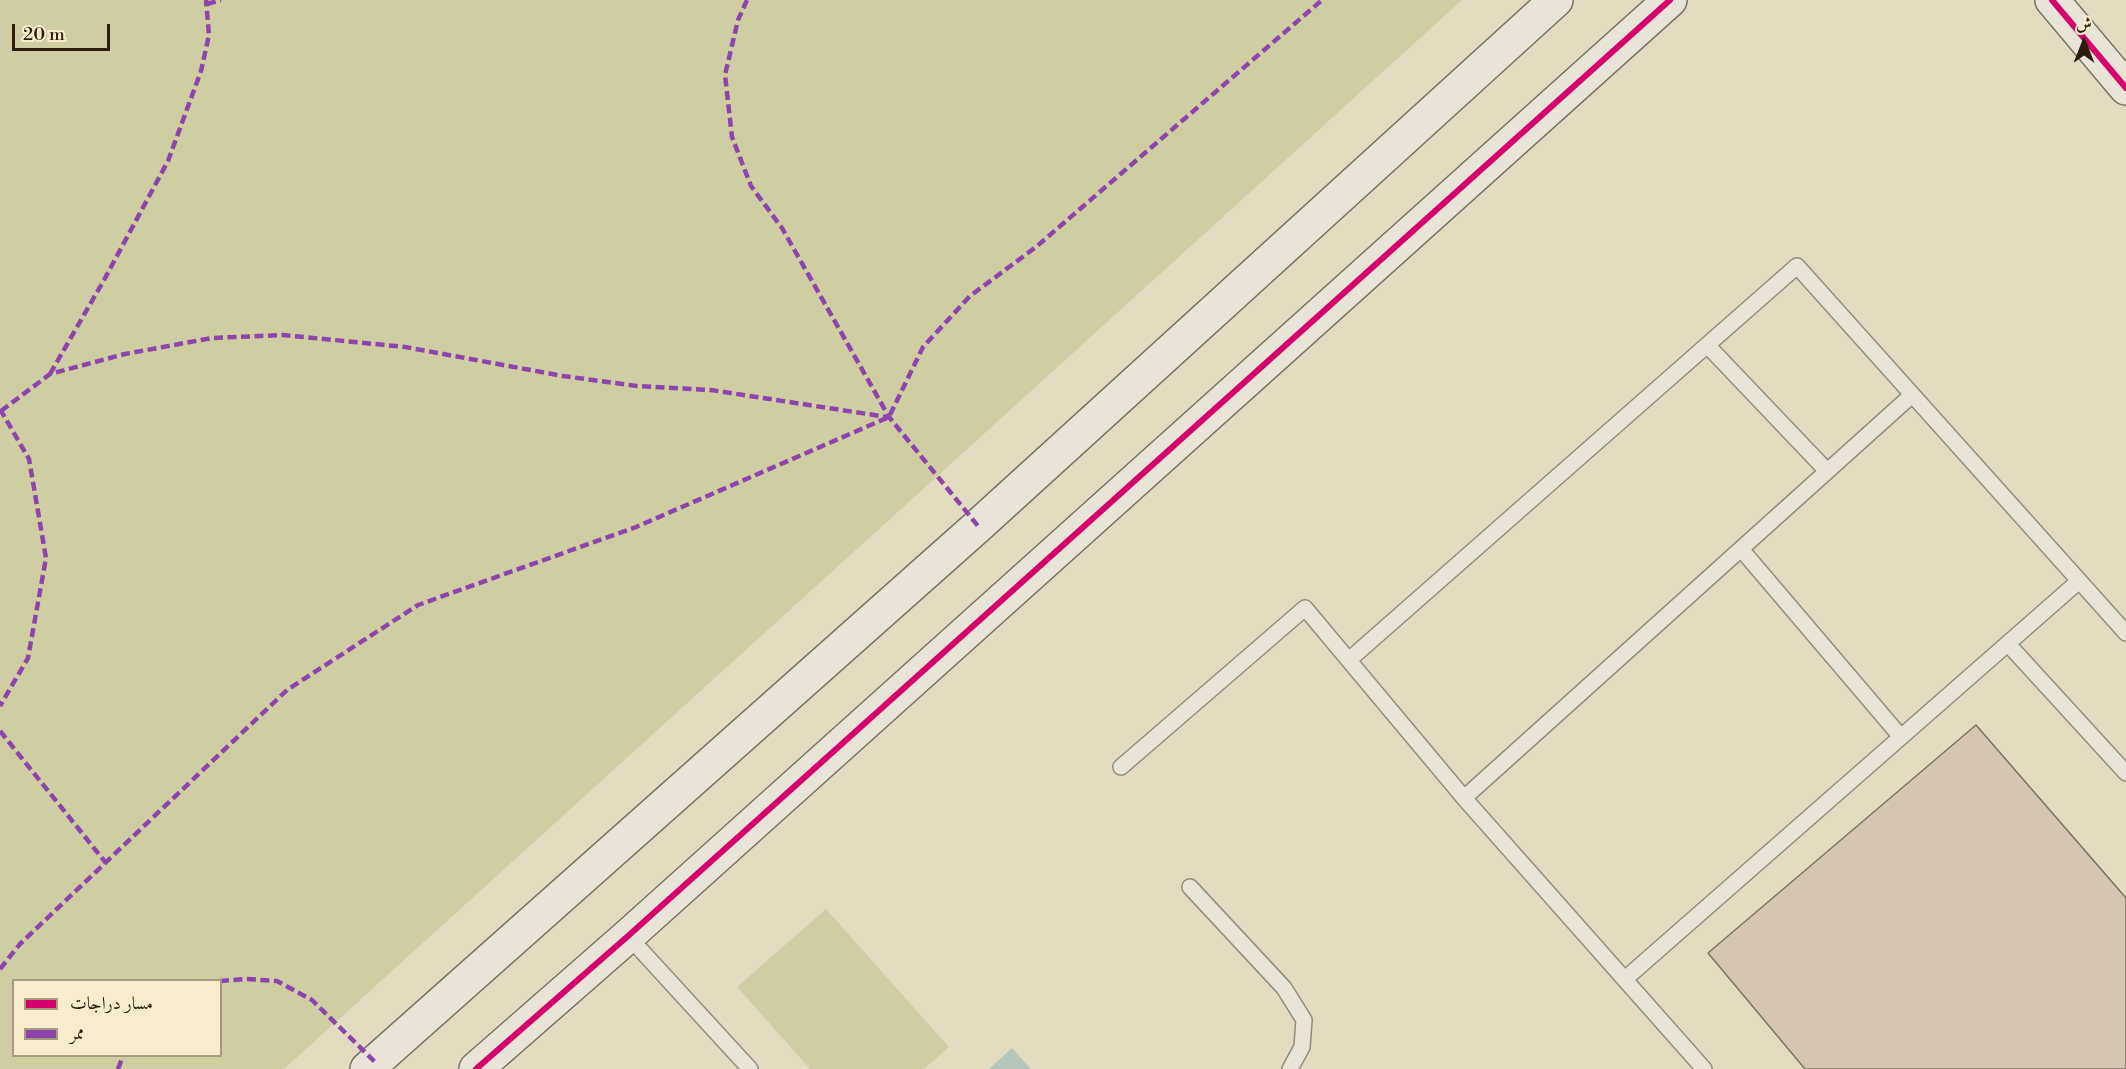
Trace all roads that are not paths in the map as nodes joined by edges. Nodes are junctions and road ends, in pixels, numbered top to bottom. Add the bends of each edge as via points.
1 (1556, 0) edge
2 (1670, 0) edge
3 (2052, 0) edge
4 (2126, 88) edge
5 (1707, 345) junction
6 (1912, 395) junction
7 (1827, 471) junction
8 (1741, 549) junction
9 (2079, 581) junction
10 (2126, 633) edge
11 (2008, 644) junction
12 (1350, 659) junction
13 (1901, 737) junction
14 (1121, 767) dead end
15 (2126, 773) edge
16 (1464, 798) junction
17 (1190, 887) dead end
18 (628, 936) junction
19 (1625, 979) junction
20 (367, 1069) edge
21 (476, 1069) edge
22 (750, 1069) edge
23 (1290, 1069) edge
24 (1704, 1069) edge

1 - 20 street via 978,526
2 - 18 street
3 - 4 street
5 - 6 lane via 1797,266
5 - 7 lane
5 - 12 lane
6 - 7 lane
6 - 9 lane
7 - 8 lane
8 - 13 lane
8 - 16 lane
9 - 10 lane
9 - 11 lane
11 - 13 lane
11 - 15 lane
12 - 14 lane via 1305,608
12 - 16 lane
13 - 19 lane
16 - 19 lane
17 - 23 lane via 1284,988 1304,1020 1302,1047
18 - 21 street
18 - 22 lane
19 - 24 lane

